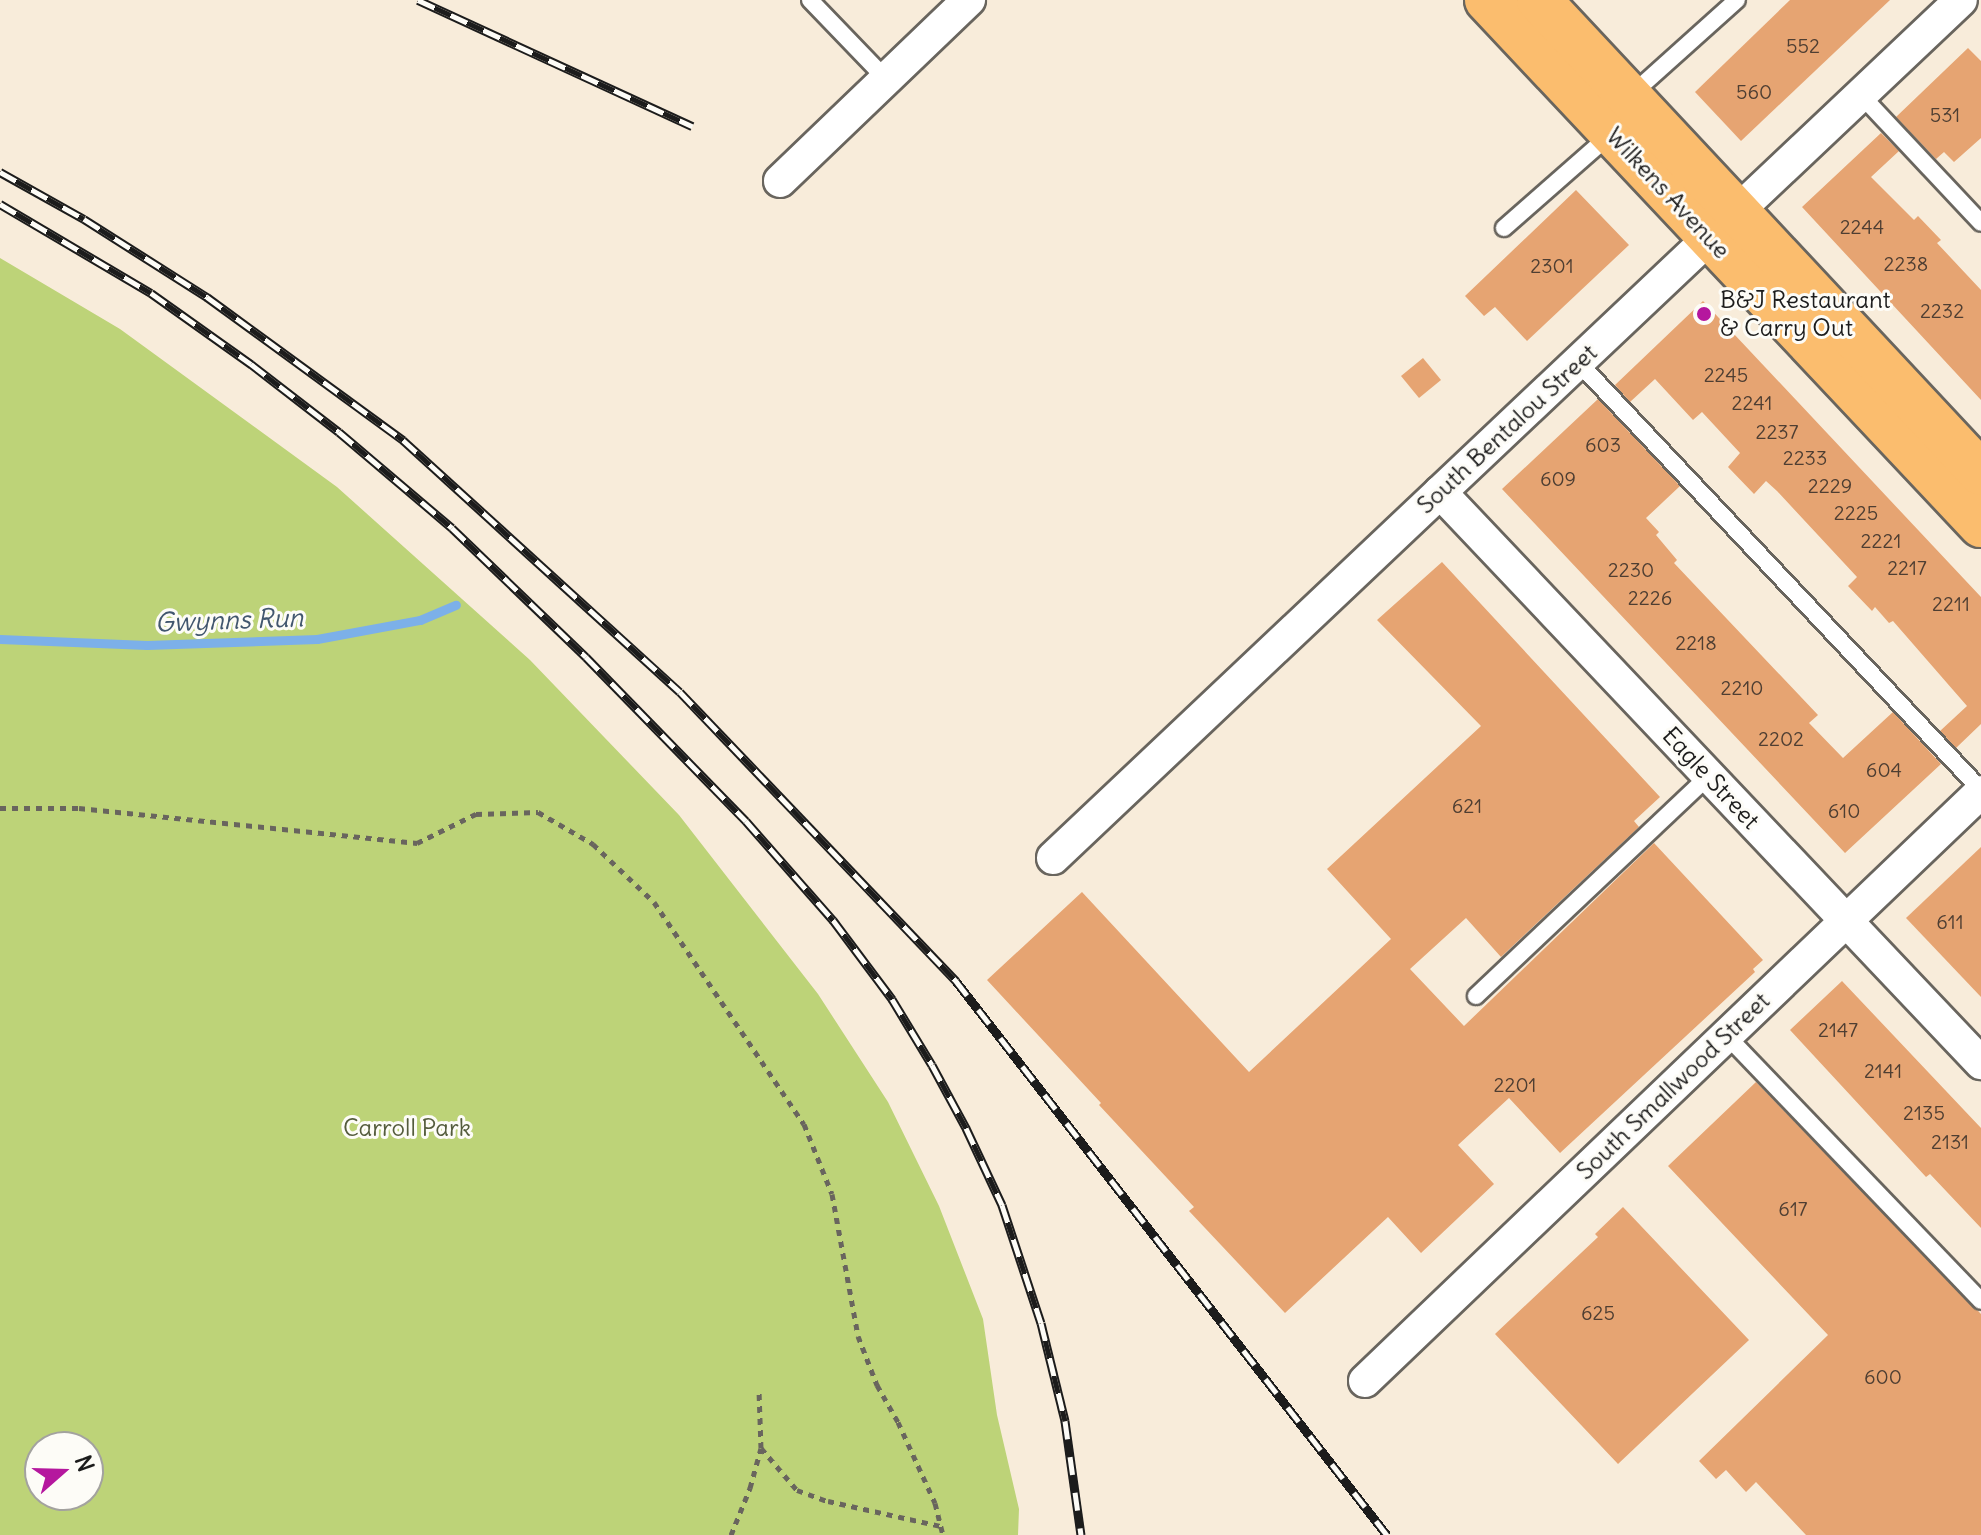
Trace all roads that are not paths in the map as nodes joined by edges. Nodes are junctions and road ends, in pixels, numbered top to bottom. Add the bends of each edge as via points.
1 (810, 0) edge
2 (1487, 0) edge
3 (1539, 0) edge
4 (1737, 0) edge
5 (1962, 0) edge
6 (953, 6) edge
7 (1981, 19) edge
8 (887, 80) junction
9 (1861, 95) junction
10 (1621, 115) junction
11 (780, 181) dead end
12 (1981, 223) edge
13 (1724, 224) junction
14 (1504, 228) dead end
15 (1578, 362) junction
16 (1981, 473) edge
17 (1440, 492) junction
18 (1981, 525) edge
19 (1709, 776) junction
20 (1981, 791) edge
21 (1053, 858) dead end
22 (1847, 921) junction
23 (1476, 996) dead end
24 (1726, 1035) junction
25 (1981, 1063) edge
26 (1981, 1301) edge
27 (1365, 1381) dead end

1 - 8 lane
2 - 10 main road, Wilkens Avenue
3 - 10 main road, Wilkens Avenue
4 - 10 lane
5 - 7 street
5 - 9 street, South Bentalou Street
6 - 8 street
8 - 11 street
9 - 12 lane
9 - 13 street, South Bentalou Street
10 - 13 main road, Wilkens Avenue
10 - 14 lane
13 - 15 street, South Bentalou Street
13 - 16 main road, Wilkens Avenue
13 - 18 main road, Wilkens Avenue
15 - 17 street, South Bentalou Street
15 - 20 lane
17 - 19 street, Eagle Street
17 - 21 street, South Bentalou Street
19 - 22 street, Eagle Street
19 - 23 lane
20 - 22 street, South Smallwood Street
22 - 24 street, South Smallwood Street
22 - 25 street, Eagle Street
24 - 26 lane
24 - 27 street, South Smallwood Street

